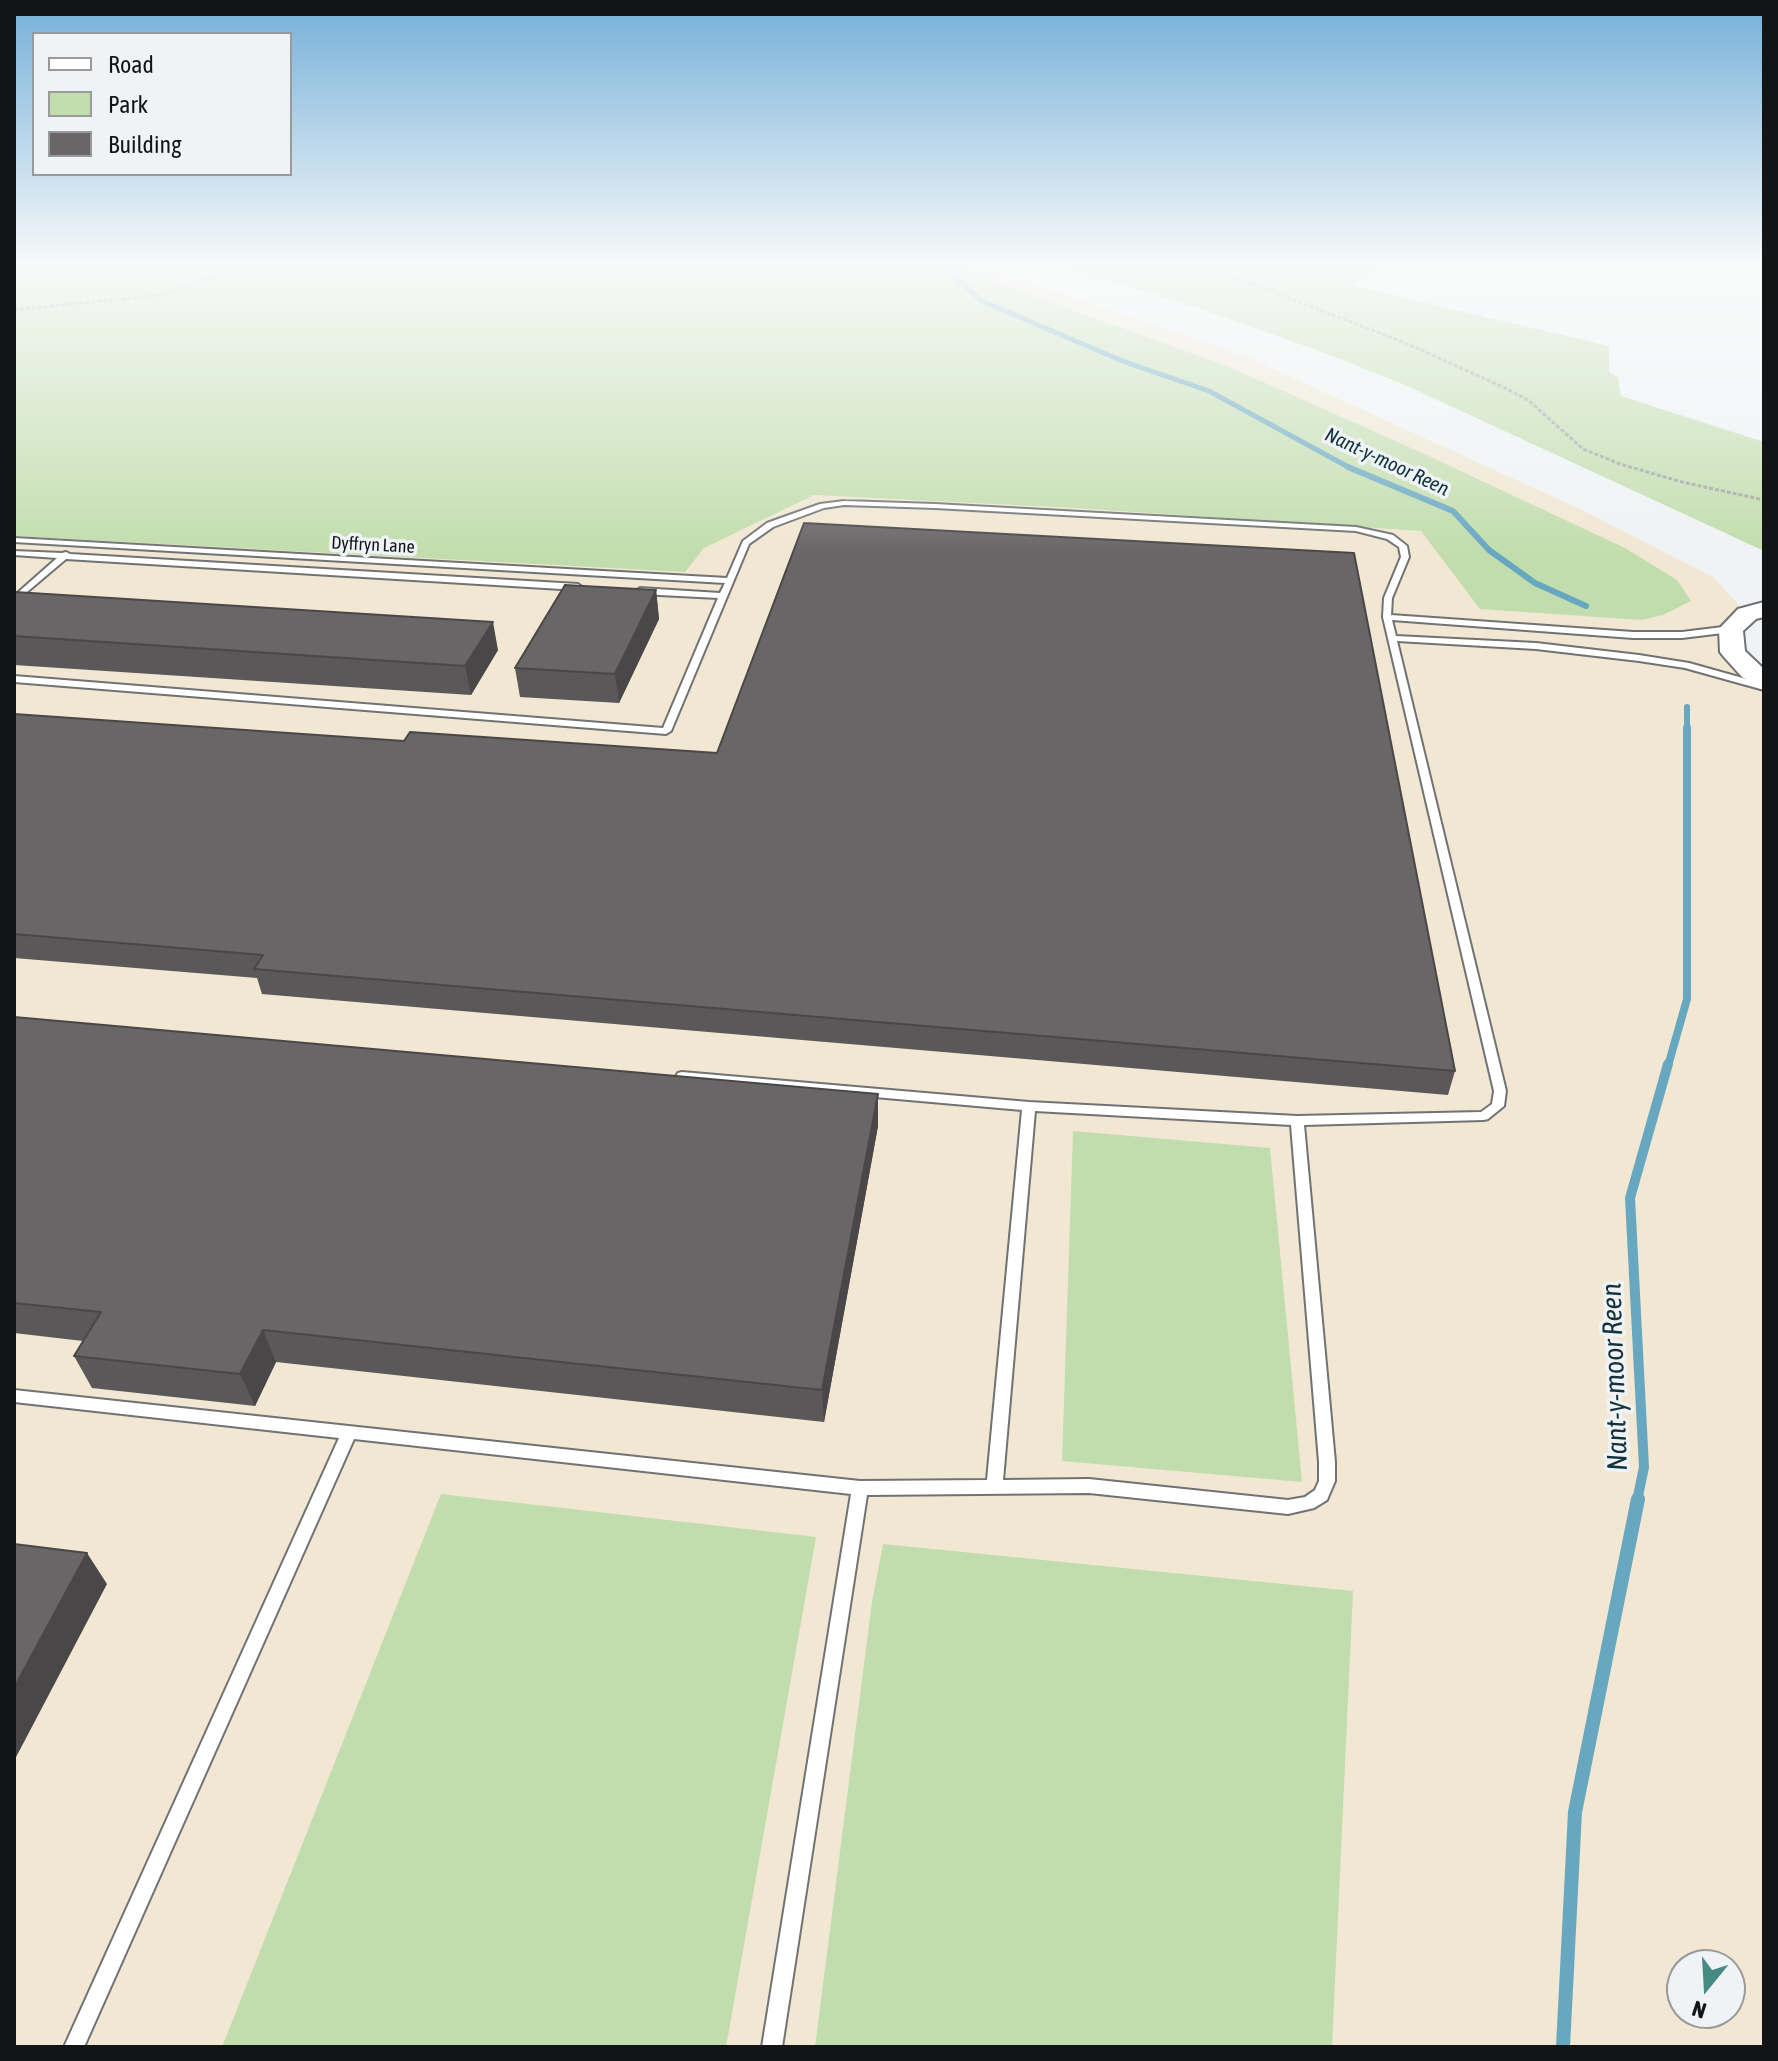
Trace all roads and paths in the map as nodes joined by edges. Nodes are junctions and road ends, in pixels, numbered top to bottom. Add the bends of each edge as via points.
1 (1448, 362) edge
2 (1764, 500) edge
3 (14, 540) edge
4 (78, 544) junction
5 (14, 553) edge
6 (64, 556) junction
7 (730, 581) junction
8 (583, 587) edge
9 (631, 590) edge
10 (725, 596) junction
11 (14, 600) edge
12 (1764, 609) edge
13 (1387, 617) junction
14 (1731, 629) junction
15 (1391, 638) junction
16 (14, 679) edge
17 (1764, 681) edge
18 (1764, 687) edge
19 (664, 1075) edge
20 (1029, 1106) junction
21 (1297, 1121) junction
22 (14, 1396) edge
23 (349, 1433) junction
24 (860, 1488) junction
25 (994, 1488) junction
26 (74, 2047) edge
27 (772, 2047) edge

1 - 2 path via 1528,400 1583,449 1682,482
3 - 4 lane, Dyffryn Lane
4 - 6 lane
4 - 7 lane, Dyffryn Lane
5 - 6 lane, Dyffryn Lane
6 - 8 lane, Dyffryn Lane
6 - 11 lane
7 - 10 lane
7 - 13 lane via 755,534 823,506 844,503 1340,528 1399,542 1405,557 1388,598
9 - 10 lane
10 - 16 lane via 666,731
12 - 14 street via 1747,614
13 - 14 lane via 1633,635
13 - 15 lane
14 - 17 street via 1733,652
15 - 18 lane via 1639,658
15 - 21 lane via 1500,1091 1498,1106 1484,1116 1462,1119
19 - 20 lane
20 - 21 lane
20 - 25 lane
21 - 25 lane via 1327,1462 1321,1495 1288,1507 1089,1486
22 - 23 lane
23 - 24 lane
23 - 26 lane
24 - 25 lane
24 - 27 lane

